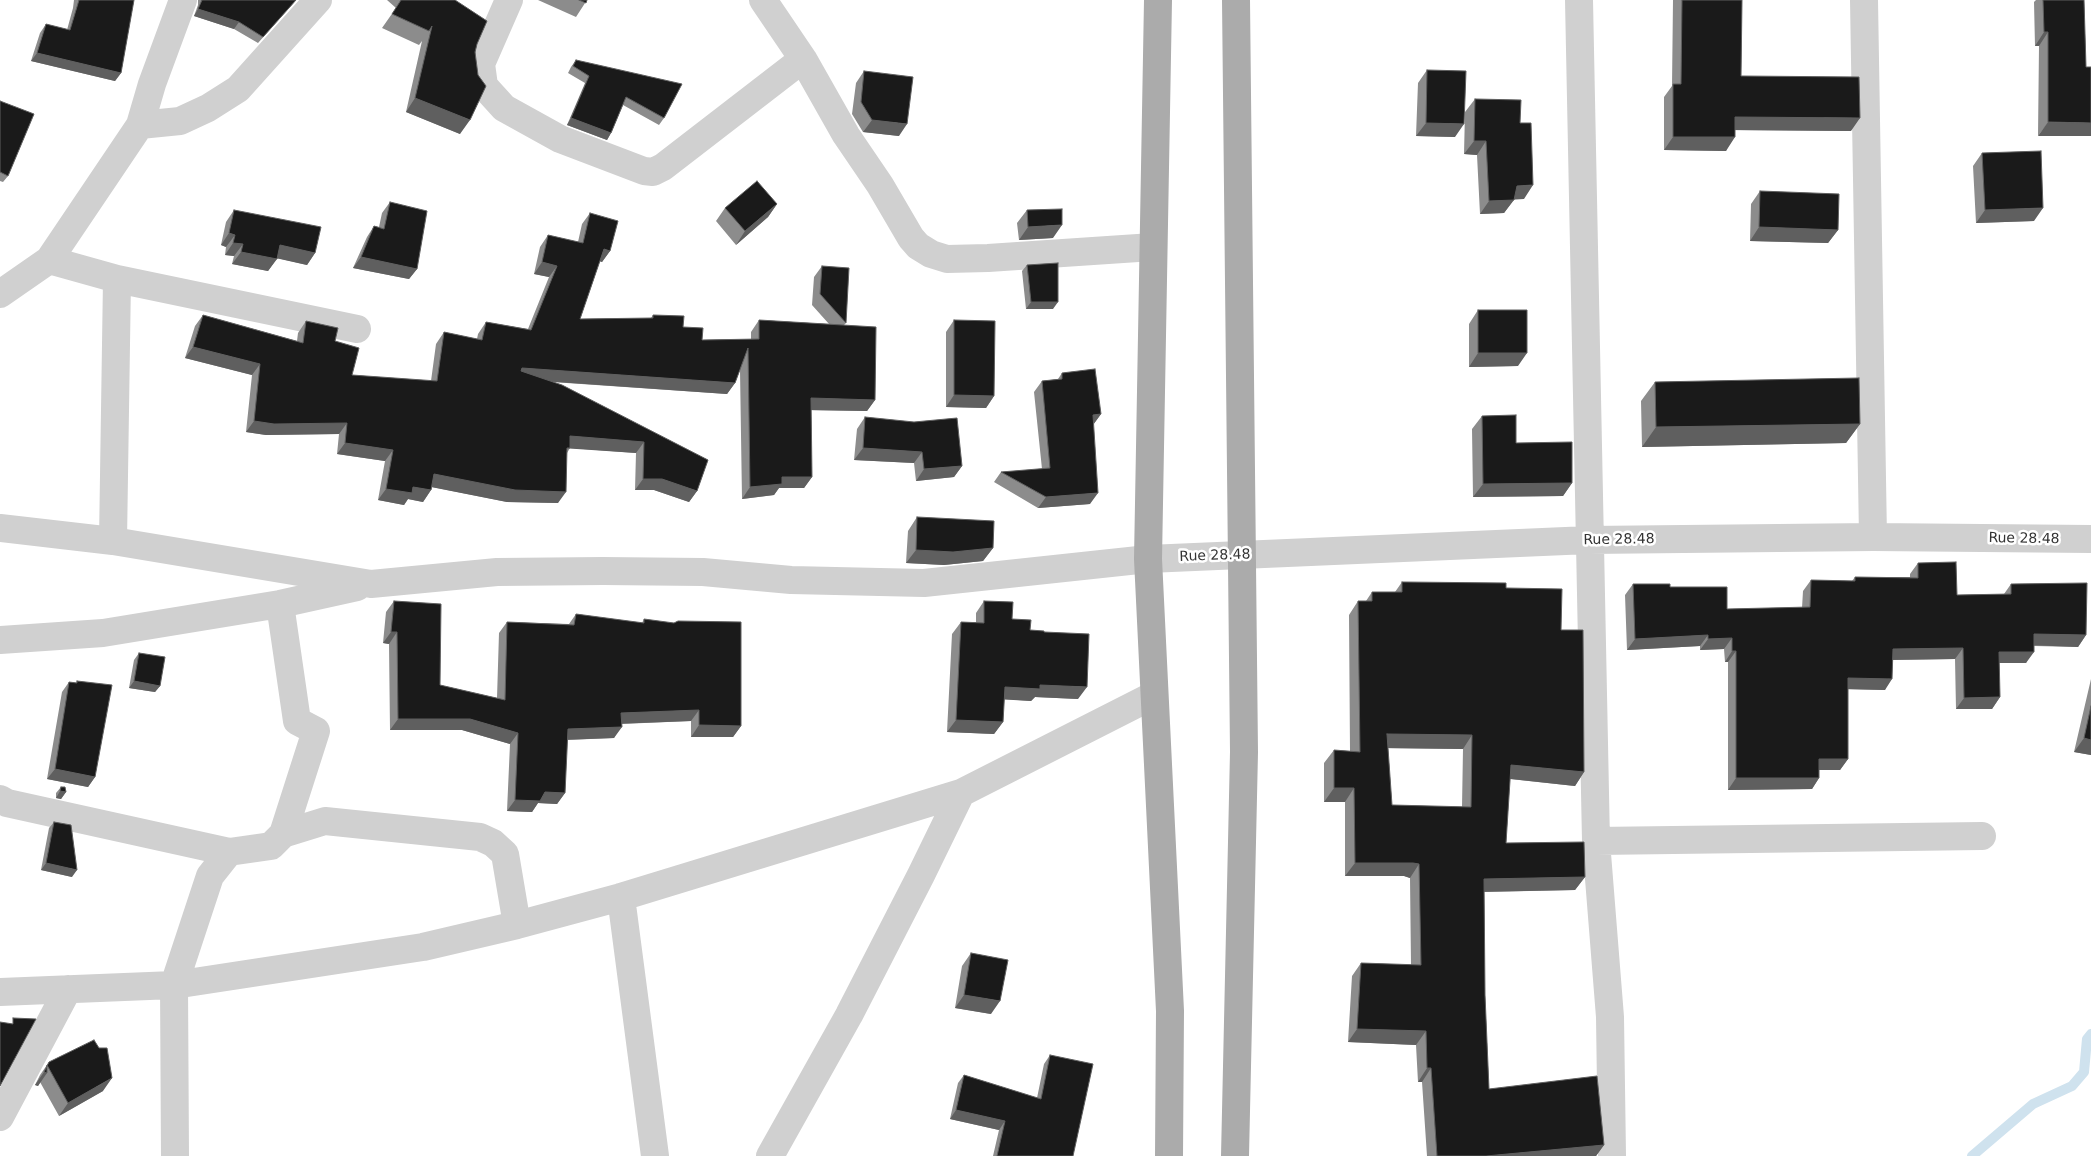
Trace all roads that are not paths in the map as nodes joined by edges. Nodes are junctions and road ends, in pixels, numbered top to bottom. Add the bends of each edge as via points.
1 (183, 0) edge
2 (318, 0) edge
3 (509, 0) edge
4 (763, 0) edge
5 (1158, 0) edge
6 (1236, 0) edge
7 (1579, 0) edge
8 (1864, 0) edge
9 (803, 59) junction
10 (140, 125) junction
11 (1153, 247) junction
12 (49, 260) junction
13 (117, 279) junction
14 (0, 294) edge
15 (357, 329) dead end
16 (0, 528) edge
17 (1873, 537) junction
18 (2091, 539) edge
19 (1589, 540) junction
20 (113, 541) junction
21 (1243, 555) junction
22 (1148, 558) junction
23 (371, 584) junction
24 (280, 604) junction
25 (0, 640) edge
26 (1154, 694) junction
27 (961, 793) junction
28 (0, 799) edge
29 (283, 834) junction
30 (1982, 836) dead end
31 (1596, 842) junction
32 (229, 852) junction
33 (621, 897) junction
34 (517, 925) junction
35 (174, 985) junction
36 (68, 989) junction
37 (0, 992) edge
38 (0, 1117) edge
39 (175, 1156) edge
40 (655, 1156) edge
41 (770, 1156) edge
42 (1169, 1156) edge
43 (1235, 1156) edge
44 (1612, 1156) edge

1 - 10 street
2 - 10 street via 238,89 180,121
3 - 9 street via 481,64 484,86 504,108 560,139 644,171 653,172 663,167
4 - 9 street
5 - 11 main road
6 - 21 main road
7 - 19 street
8 - 17 street
9 - 11 street via 846,135 912,238 931,254 947,258 988,258
10 - 12 street
11 - 22 main road
12 - 13 street
12 - 14 street
13 - 15 street
13 - 20 street
16 - 20 street
17 - 18 street, Rue 28.48
17 - 19 street, Rue 28.48
19 - 21 street, Rue 28.48
19 - 31 street
20 - 23 street
21 - 22 street, Rue 28.48
21 - 43 main road via 1244,752
22 - 23 street, Rue 28.48 via 924,583 791,580 703,572 603,571 497,572
22 - 26 main road
23 - 24 street
24 - 25 street via 103,632
24 - 29 street via 297,721 316,731
26 - 27 street
26 - 42 main road via 1170,1012
27 - 33 street
27 - 41 street via 849,1015
28 - 32 street
29 - 32 street via 271,846
29 - 34 street via 325,821 480,837 505,854
30 - 31 street
31 - 44 street via 1610,1017
32 - 35 street via 210,876
33 - 34 street
33 - 40 street
34 - 35 street via 423,947
35 - 36 street
35 - 39 street
36 - 37 street
36 - 38 street

